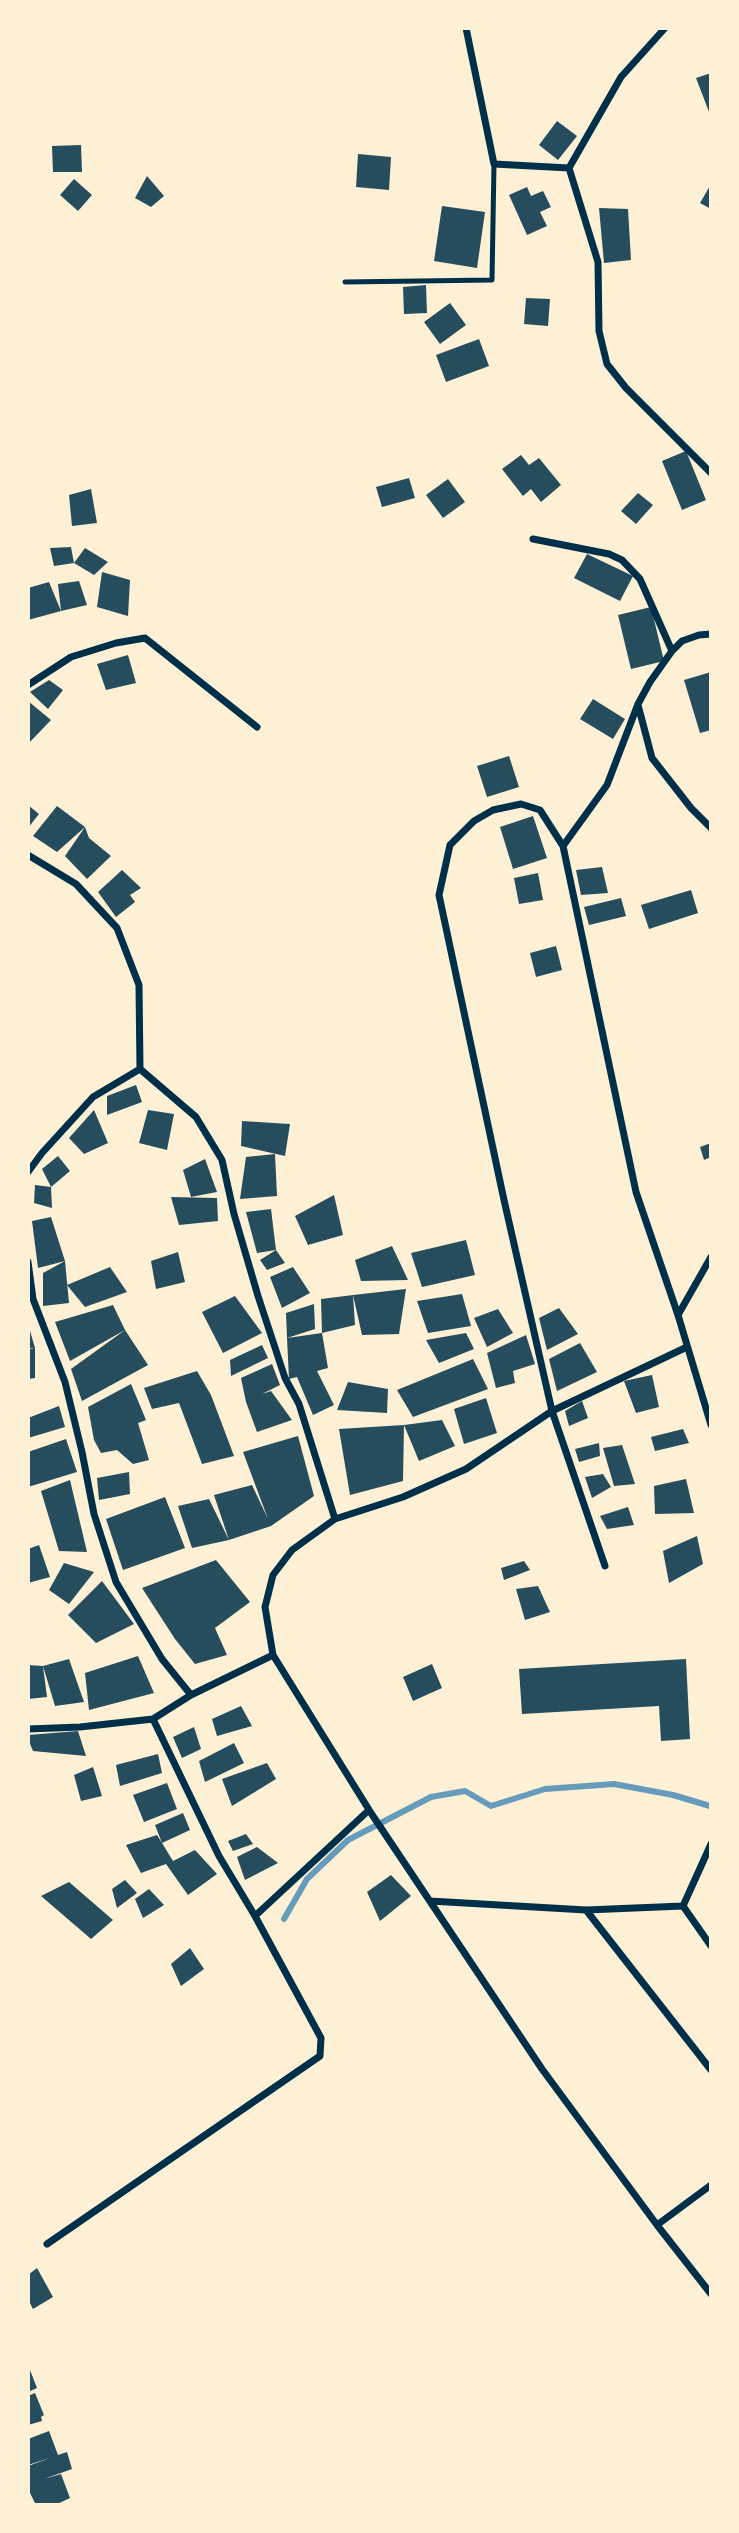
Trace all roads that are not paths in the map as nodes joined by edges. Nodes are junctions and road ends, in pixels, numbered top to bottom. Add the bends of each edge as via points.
1 (466, 28) edge
2 (665, 28) edge
3 (494, 164) junction
4 (569, 168) junction
5 (345, 282) dead end
6 (711, 473) edge
7 (533, 539) dead end
8 (711, 634) edge
9 (672, 651) junction
10 (28, 685) edge
11 (638, 705) junction
12 (257, 727) dead end
13 (711, 828) edge
14 (563, 846) junction
15 (28, 855) edge
16 (140, 1069) junction
17 (28, 1172) edge
18 (711, 1257) edge
19 (28, 1262) edge
20 (678, 1315) junction
21 (687, 1347) junction
22 (552, 1411) junction
23 (711, 1425) edge
24 (335, 1519) junction
25 (605, 1566) dead end
26 (273, 1655) junction
27 (191, 1695) junction
28 (153, 1718) junction
29 (28, 1728) edge
30 (370, 1812) junction
31 (711, 1844) edge
32 (430, 1902) junction
33 (683, 1906) junction
34 (586, 1910) junction
35 (255, 1916) junction
36 (711, 1945) edge
37 (711, 2070) edge
38 (711, 2185) edge
39 (657, 2225) junction
40 (47, 2244) dead end
41 (711, 2294) edge

1 - 3 street
2 - 4 street via 621,77
3 - 4 street
3 - 5 lane via 492,280
4 - 6 street via 598,262 599,331 607,364
7 - 9 street via 622,560 640,579
8 - 9 street via 682,641
9 - 11 street
10 - 12 street via 71,657 145,638
11 - 13 street via 652,758
11 - 14 street via 607,785
14 - 20 street via 636,1192
14 - 22 street via 540,810 521,804 492,810 450,845 439,895
15 - 16 street via 76,884 117,928 139,985
16 - 17 street via 93,1097
16 - 24 street via 196,1117 222,1160 258,1296
18 - 20 street
19 - 27 street via 33,1299 65,1381 94,1514 116,1582 162,1658
20 - 21 street
21 - 22 street
21 - 23 street
22 - 24 street via 466,1469 403,1497
22 - 25 street
24 - 26 street via 292,1550 273,1575 265,1607
26 - 27 street
26 - 30 street
27 - 28 street
28 - 29 street
28 - 35 street via 219,1856
30 - 32 street
30 - 35 street
31 - 33 street
32 - 34 street
32 - 39 street via 542,2068
33 - 34 street
33 - 36 street
34 - 37 street
35 - 40 street via 321,2038 320,2056
38 - 39 street
39 - 41 street

